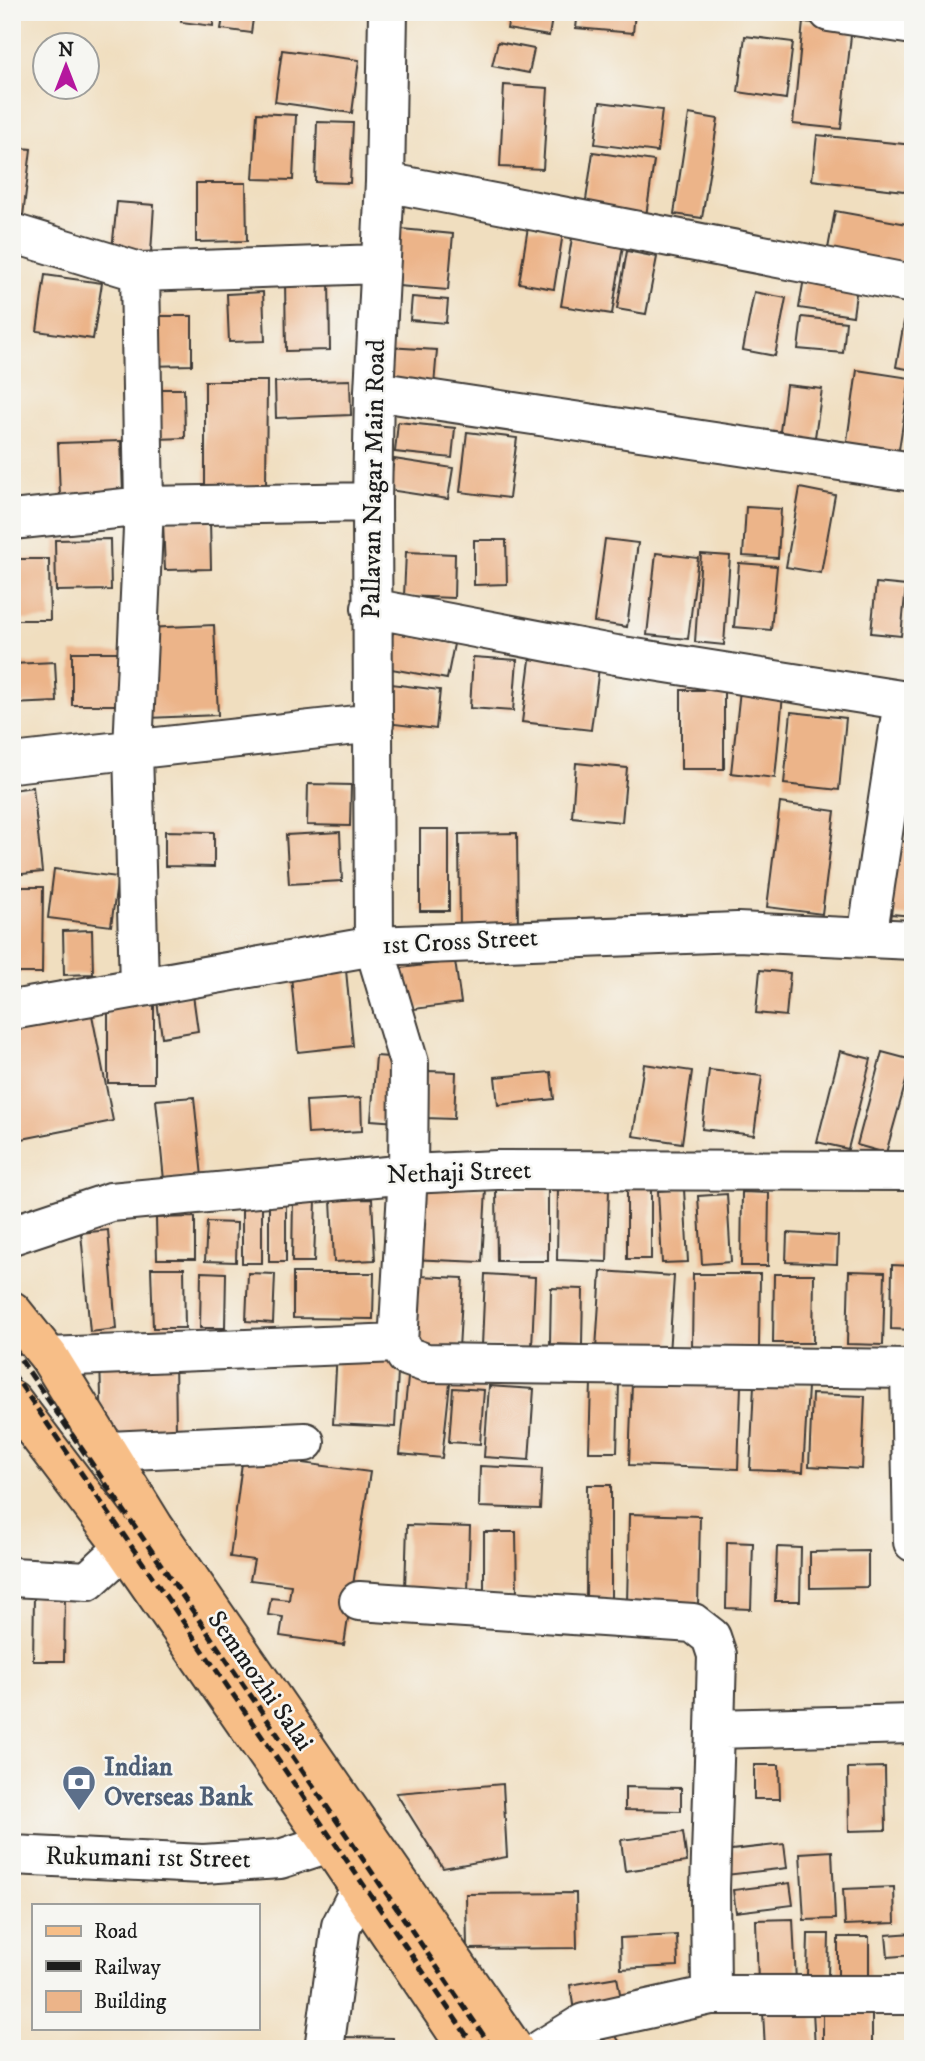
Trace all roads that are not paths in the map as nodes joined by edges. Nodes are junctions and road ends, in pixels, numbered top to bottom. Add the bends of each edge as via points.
1 (388, 12) edge
2 (829, 12) edge
3 (913, 25) edge
4 (385, 182) junction
5 (12, 233) edge
6 (380, 264) junction
7 (140, 272) junction
8 (913, 284) edge
9 (374, 391) junction
10 (913, 472) edge
11 (372, 502) junction
12 (144, 506) junction
13 (12, 520) edge
14 (371, 608) junction
15 (908, 701) edge
16 (374, 723) junction
17 (133, 749) junction
18 (12, 763) edge
19 (867, 938) junction
20 (913, 940) edge
21 (374, 946) junction
22 (139, 986) junction
23 (12, 1010) edge
24 (913, 1171) edge
25 (408, 1174) junction
26 (12, 1236) edge
27 (12, 1311) edge
28 (398, 1343) junction
29 (49, 1357) junction
30 (911, 1369) edge
31 (12, 1399) edge
32 (305, 1443) dead end
33 (109, 1451) junction
34 (139, 1537) junction
35 (913, 1542) edge
36 (12, 1577) edge
37 (359, 1601) dead end
38 (913, 1724) edge
39 (715, 1728) junction
40 (345, 1834) junction
41 (12, 1855) edge
42 (373, 1875) junction
43 (711, 1995) junction
44 (913, 1995) edge
45 (324, 2049) edge
46 (468, 2049) edge
47 (514, 2049) edge
48 (542, 2049) edge

1 - 4 street, Pallavan Nagar Main Road
2 - 3 street
4 - 6 street, Pallavan Nagar Main Road
4 - 8 street
5 - 7 street
6 - 7 street
6 - 9 street, Pallavan Nagar Main Road
7 - 12 street
9 - 10 street
9 - 11 street, Pallavan Nagar Main Road
11 - 12 street
11 - 14 street, Pallavan Nagar Main Road
12 - 13 street
12 - 17 street
14 - 15 street via 616,655
14 - 16 street, Pallavan Nagar Main Road
15 - 19 street
16 - 17 street
16 - 21 street, Pallavan Nagar Main Road
17 - 18 street
17 - 22 street
19 - 20 street, 1st Cross Street
19 - 21 street, 1st Cross Street via 737,932
21 - 22 street, 1st Cross Street
21 - 25 street, Pallavan Nagar Main Road via 409,1063
22 - 23 street, 1st Cross Street
24 - 25 street, Nethaji Street
25 - 26 street, Nethaji Street via 111,1202
25 - 28 street, Pallavan Nagar Main Road
27 - 29 main road, Semmozhi Salai
28 - 29 street
28 - 30 street via 406,1356 426,1363
29 - 33 main road, Semmozhi Salai
30 - 35 street
31 - 34 main road, Semmozhi Salai
32 - 33 street
33 - 34 main road, Semmozhi Salai
34 - 36 street via 88,1581
34 - 40 main road, Semmozhi Salai
37 - 39 street via 693,1623 711,1637 717,1655
38 - 39 street
39 - 43 street via 709,1889
40 - 41 street, Rukumani 1st Street via 280,1859 203,1864
40 - 42 main road, Semmozhi Salai
42 - 45 street via 341,1926
42 - 46 main road, Semmozhi Salai
42 - 47 main road, Semmozhi Salai
43 - 44 street
43 - 48 street via 584,2023

